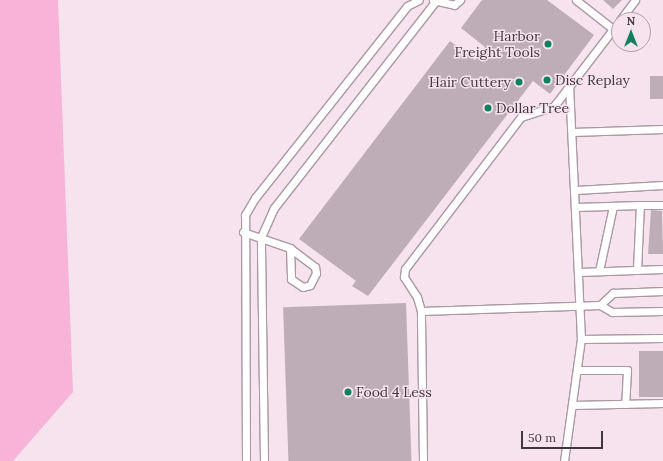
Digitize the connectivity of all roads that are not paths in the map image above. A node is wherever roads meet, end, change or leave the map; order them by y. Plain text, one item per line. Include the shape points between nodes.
1 (419, 0) edge
2 (460, 0) edge
3 (576, 0) edge
4 (635, 0) edge
5 (434, 1) edge
6 (625, 12) edge
7 (611, 27) edge
8 (611, 32) edge
9 (569, 87) junction
10 (663, 129) edge
11 (572, 132) junction
12 (663, 185) edge
13 (576, 190) junction
14 (640, 205) junction
15 (663, 205) edge
16 (612, 206) junction
17 (576, 207) junction
18 (243, 232) junction
19 (261, 237) junction
20 (290, 248) junction
21 (663, 269) edge
22 (637, 270) junction
23 (599, 271) junction
24 (580, 272) junction
25 (663, 291) edge
26 (600, 305) junction
27 (581, 306) junction
28 (421, 311) junction
29 (663, 311) edge
30 (663, 338) edge
31 (581, 339) junction
32 (577, 370) junction
33 (663, 403) edge
34 (625, 404) junction
35 (572, 405) junction
36 (246, 461) edge
37 (264, 461) edge
38 (423, 461) edge
39 (564, 461) edge

1 - 18 lane via 407,6 255,198 245,215
2 - 5 lane via 454,5
3 - 7 lane
4 - 6 lane
5 - 19 lane via 274,208
8 - 9 lane
9 - 11 lane
9 - 28 lane via 554,106 521,117 409,264 404,277 417,297
10 - 11 lane
11 - 13 lane
12 - 13 lane
13 - 17 lane
14 - 15 lane
14 - 16 lane
14 - 22 lane
16 - 17 lane
16 - 23 lane
17 - 24 lane
18 - 19 lane
18 - 36 lane
19 - 20 lane
19 - 37 lane
20 - 20 lane via 291,279 303,287 310,285 316,273 315,267
21 - 22 lane
22 - 23 lane
23 - 24 lane
24 - 27 lane
25 - 26 lane via 613,293
26 - 27 lane
26 - 29 lane via 612,312
27 - 28 lane
27 - 31 lane
28 - 38 lane
30 - 31 lane
31 - 32 lane
32 - 34 lane via 626,370
32 - 35 lane
33 - 34 lane
34 - 35 lane
35 - 39 lane

